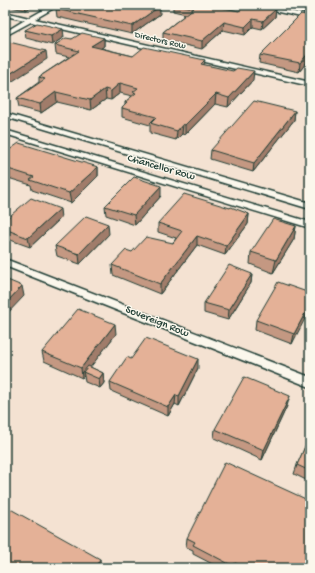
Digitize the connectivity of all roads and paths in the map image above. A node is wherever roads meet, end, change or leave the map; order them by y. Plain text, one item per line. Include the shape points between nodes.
1 (56, 5) edge
2 (250, 5) edge
3 (5, 14) edge
4 (310, 16) edge
5 (30, 20) junction
6 (5, 34) edge
7 (310, 84) edge
8 (5, 115) edge
9 (5, 132) edge
10 (310, 206) edge
11 (310, 225) edge
12 (5, 262) edge
13 (310, 382) edge

1 - 5 street
2 - 4 street
3 - 5 street, Directors Row
5 - 6 street
5 - 7 street, Directors Row
8 - 10 street, Chancellor Row
9 - 11 street, Chancellor Row
12 - 13 street, Sovereign Row

